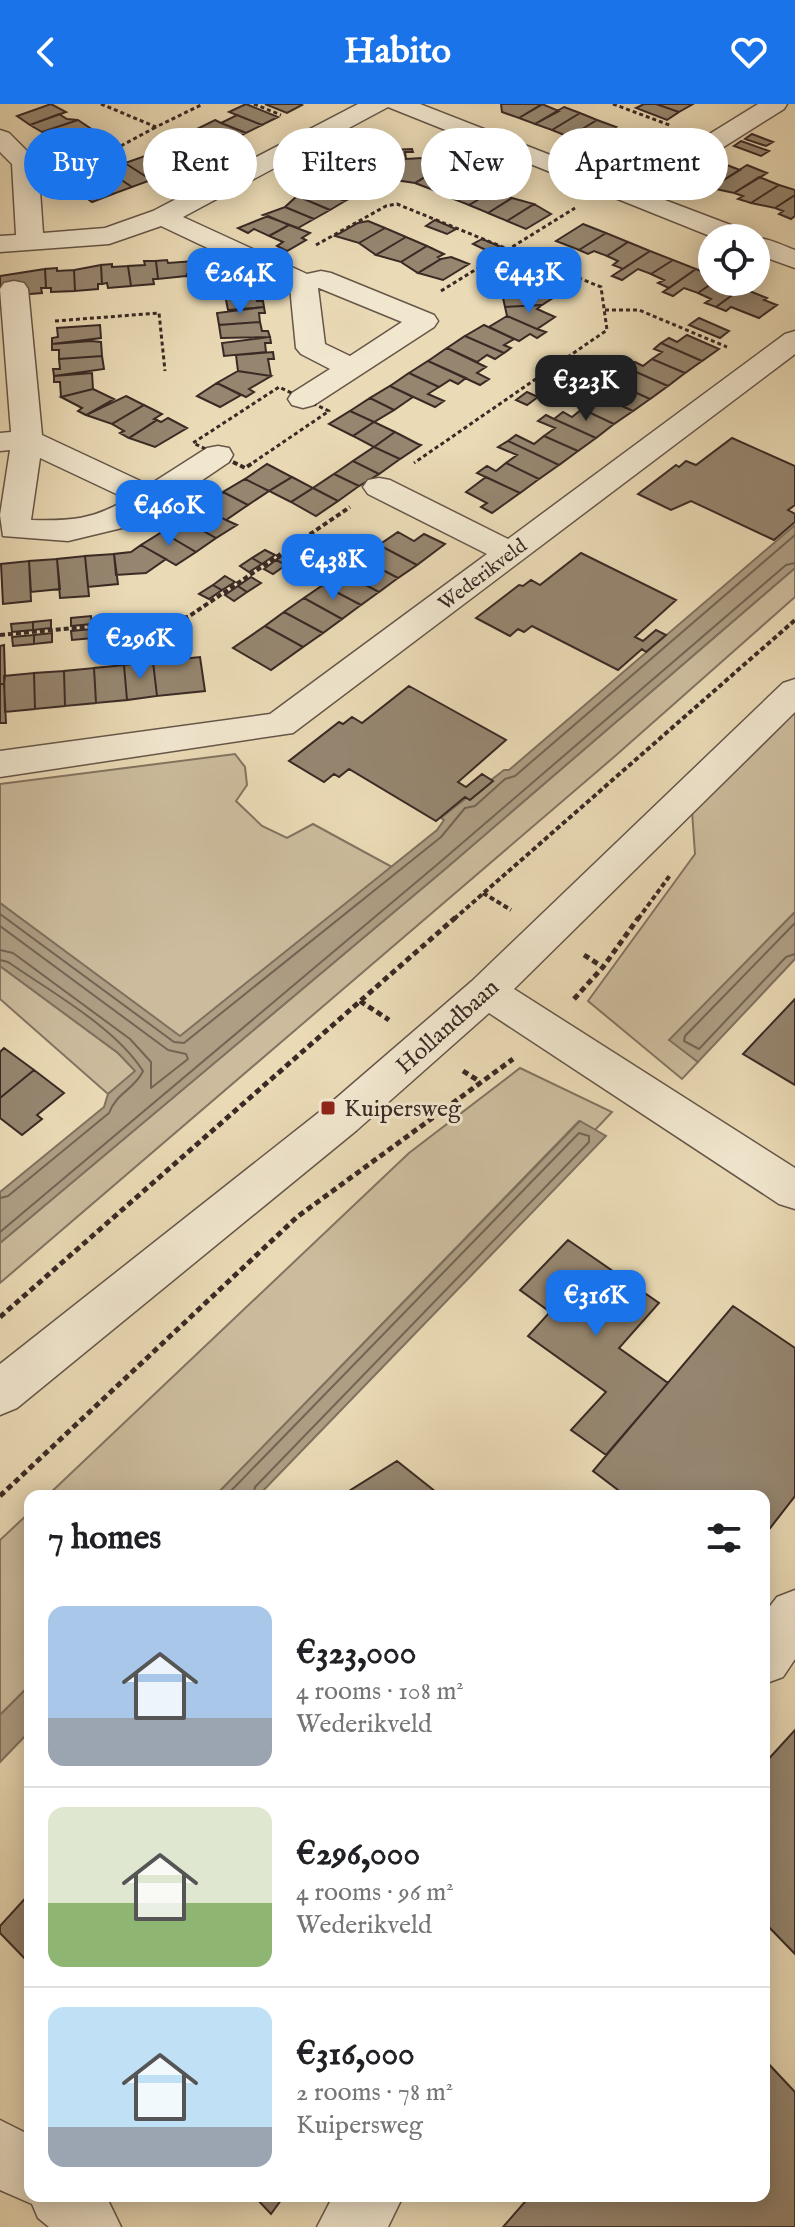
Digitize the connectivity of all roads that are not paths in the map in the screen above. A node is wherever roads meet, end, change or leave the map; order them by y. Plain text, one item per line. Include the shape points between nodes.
1 (377, 104) edge
2 (398, 104) edge
3 (775, 104) edge
4 (728, 133) edge
5 (0, 138) edge
6 (548, 163) edge
7 (642, 200) edge
8 (162, 217) junction
9 (703, 224) edge
10 (30, 242) junction
11 (0, 244) edge
12 (770, 250) edge
13 (795, 260) edge
14 (304, 283) junction
15 (14, 289) dead end
16 (795, 340) edge
17 (351, 368) junction
18 (303, 399) road end
19 (14, 441) edge
20 (218, 455) road end
21 (379, 487) road end
22 (153, 499) junction
23 (511, 553) junction
24 (795, 691) edge
25 (0, 764) edge
26 (486, 992) junction
27 (795, 1191) edge
28 (0, 1393) edge
29 (795, 1615) edge
30 (770, 1650) edge
31 (0, 2151) edge
32 (24, 2169) edge
33 (68, 2202) edge
34 (368, 2202) edge
35 (89, 2227) edge
36 (349, 2227) edge

1 - 8 street
2 - 6 street
3 - 4 street
5 - 10 street via 25,162
7 - 9 street
8 - 10 street via 109,236
8 - 14 street
10 - 11 street
12 - 13 street
14 - 17 street via 311,348
14 - 17 street via 321,279 424,321
15 - 19 street
16 - 23 street, Wederikveld
17 - 18 street
19 - 22 street
19 - 22 street via 14,529 68,531 115,520
20 - 22 street
21 - 23 street
23 - 25 street, Wederikveld via 280,725
24 - 26 street, Hollandbaan
26 - 27 street
26 - 28 street, Hollandbaan via 342,1118
29 - 30 street
31 - 32 street
33 - 35 street
34 - 36 street

